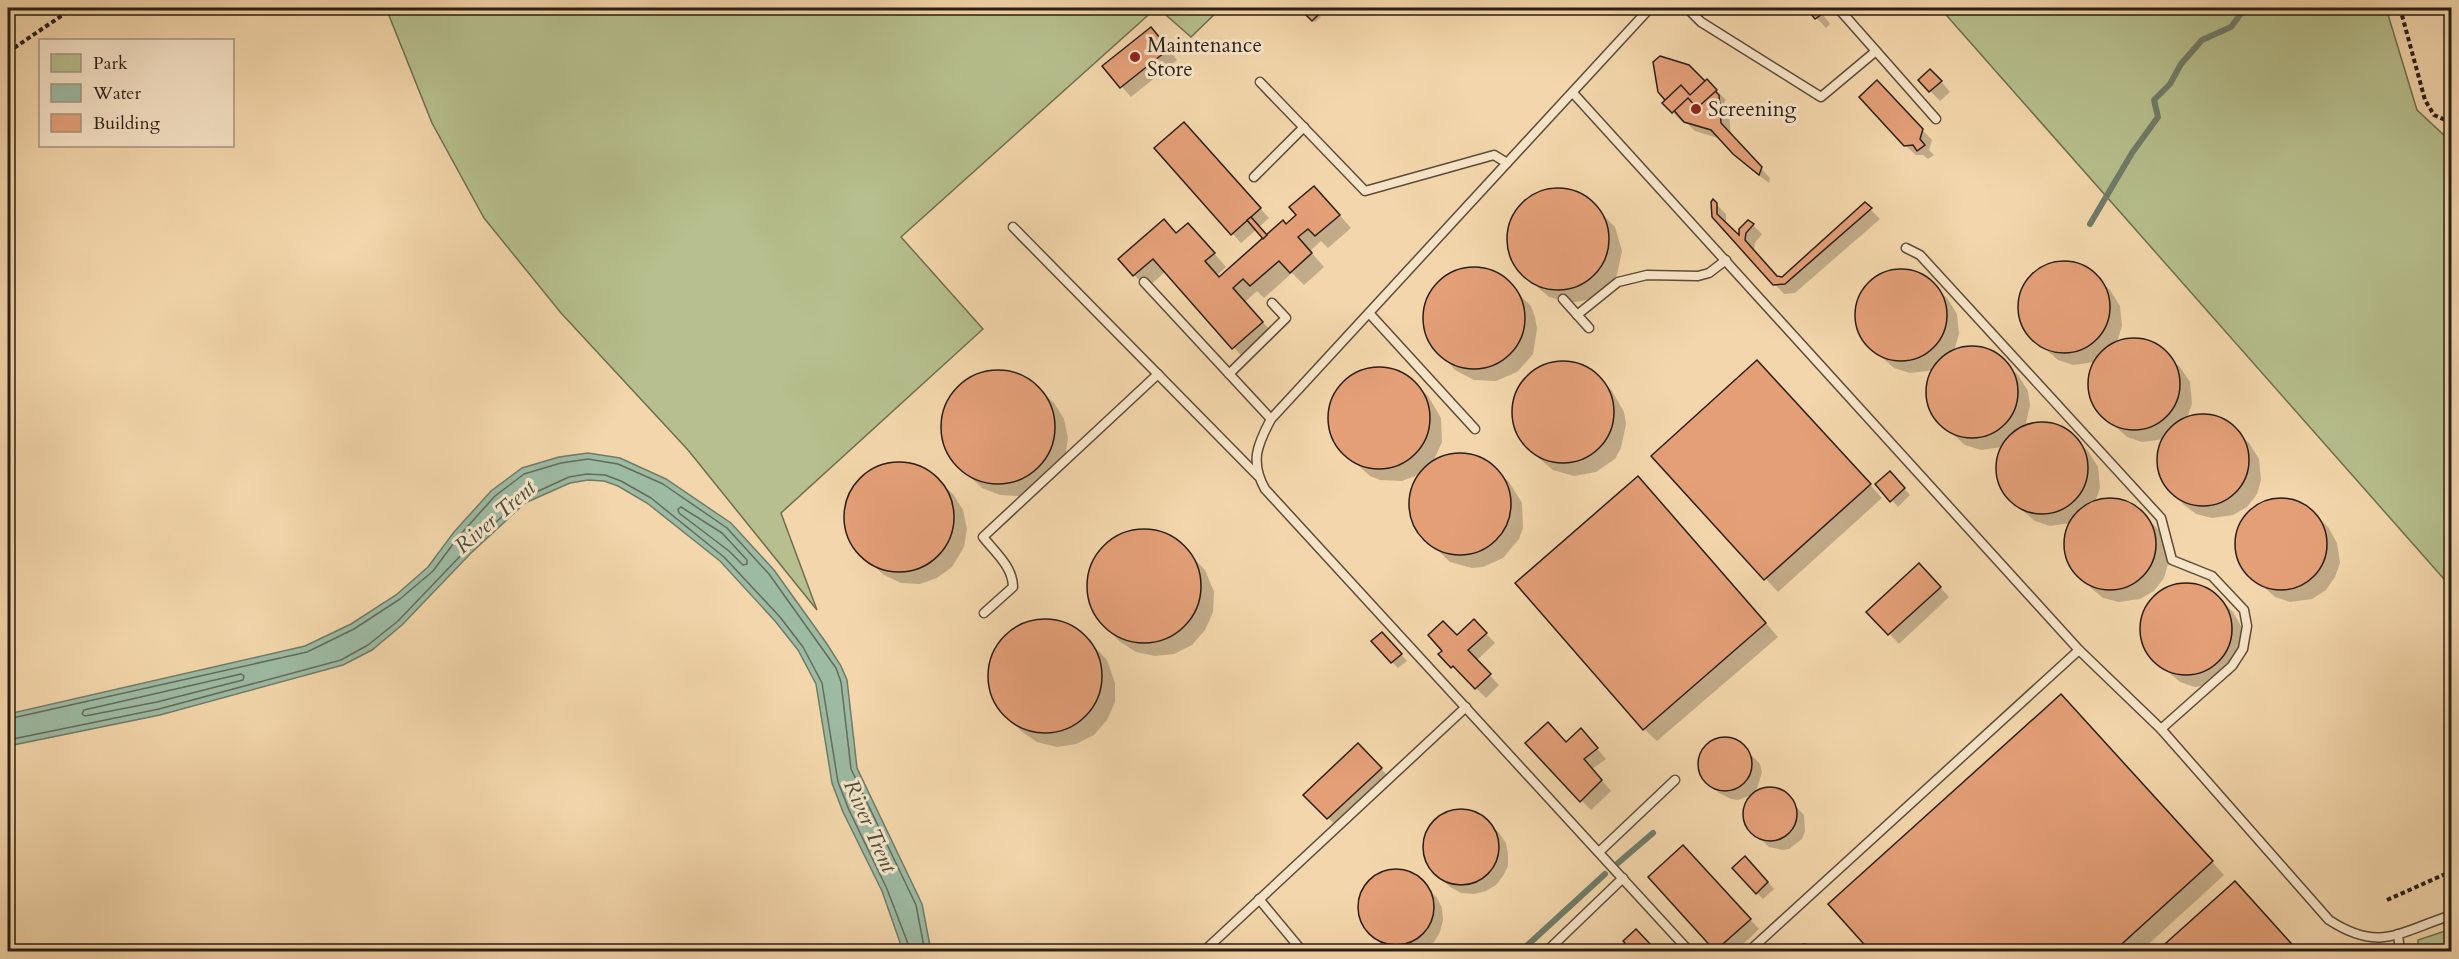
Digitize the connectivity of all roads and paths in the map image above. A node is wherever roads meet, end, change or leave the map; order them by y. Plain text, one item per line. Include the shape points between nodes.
1 (73, 8) edge
2 (1650, 8) edge
3 (1687, 8) edge
4 (1838, 8) edge
5 (2400, 8) edge
6 (1875, 51) junction
7 (8, 52) edge
8 (1260, 82) dead end
9 (1573, 93) junction
10 (1936, 119) dead end
11 (2451, 123) edge
12 (1304, 127) junction
13 (1507, 163) junction
14 (1254, 177) dead end
15 (1013, 226) dead end
16 (1906, 248) dead end
17 (1725, 260) junction
18 (1144, 282) dead end
19 (1563, 299) dead end
20 (1272, 303) dead end
21 (1369, 313) junction
22 (1577, 315) junction
23 (1589, 328) dead end
24 (1158, 374) junction
25 (1229, 374) junction
26 (1271, 419) junction
27 (1475, 429) dead end
28 (1258, 476) junction
29 (984, 613) dead end
30 (2079, 650) junction
31 (1466, 707) junction
32 (2161, 729) junction
33 (1675, 780) dead end
34 (1599, 852) junction
35 (2451, 871) edge
36 (1623, 878) junction
37 (1259, 899) junction
38 (2387, 900) dead end
39 (2451, 915) edge
40 (2398, 934) junction
41 (1203, 951) edge
42 (1303, 951) edge
43 (1546, 951) edge
44 (1690, 951) edge
45 (1748, 951) edge
46 (2400, 951) edge

1 - 7 path
2 - 9 lane
3 - 6 lane via 1701,22 1821,97
4 - 6 lane
5 - 11 path via 2425,100 2434,115
6 - 10 lane
8 - 12 lane
9 - 13 lane
9 - 17 lane
12 - 13 lane via 1365,191 1494,155
12 - 14 lane
13 - 21 lane
15 - 24 lane
16 - 32 lane via 1920,255 2161,519 2172,560 2212,576 2244,610 2247,626 2243,649 2232,666
17 - 22 lane via 1709,273 1698,276 1647,275 1618,282
17 - 30 lane
18 - 25 lane
19 - 22 lane
20 - 25 lane via 1286,318
21 - 26 lane
21 - 27 lane
22 - 23 lane
24 - 28 lane
24 - 29 lane via 982,537 1013,579 1013,587
25 - 26 lane
26 - 28 lane via 1256,451
28 - 31 lane via 1265,489
30 - 32 lane
30 - 45 lane
31 - 34 lane
31 - 37 lane
32 - 40 lane via 2329,920 2349,933 2368,938 2384,939
33 - 34 lane
34 - 36 lane
35 - 38 path
36 - 43 lane
36 - 44 lane
37 - 41 lane
37 - 42 lane
39 - 40 lane
40 - 46 lane

